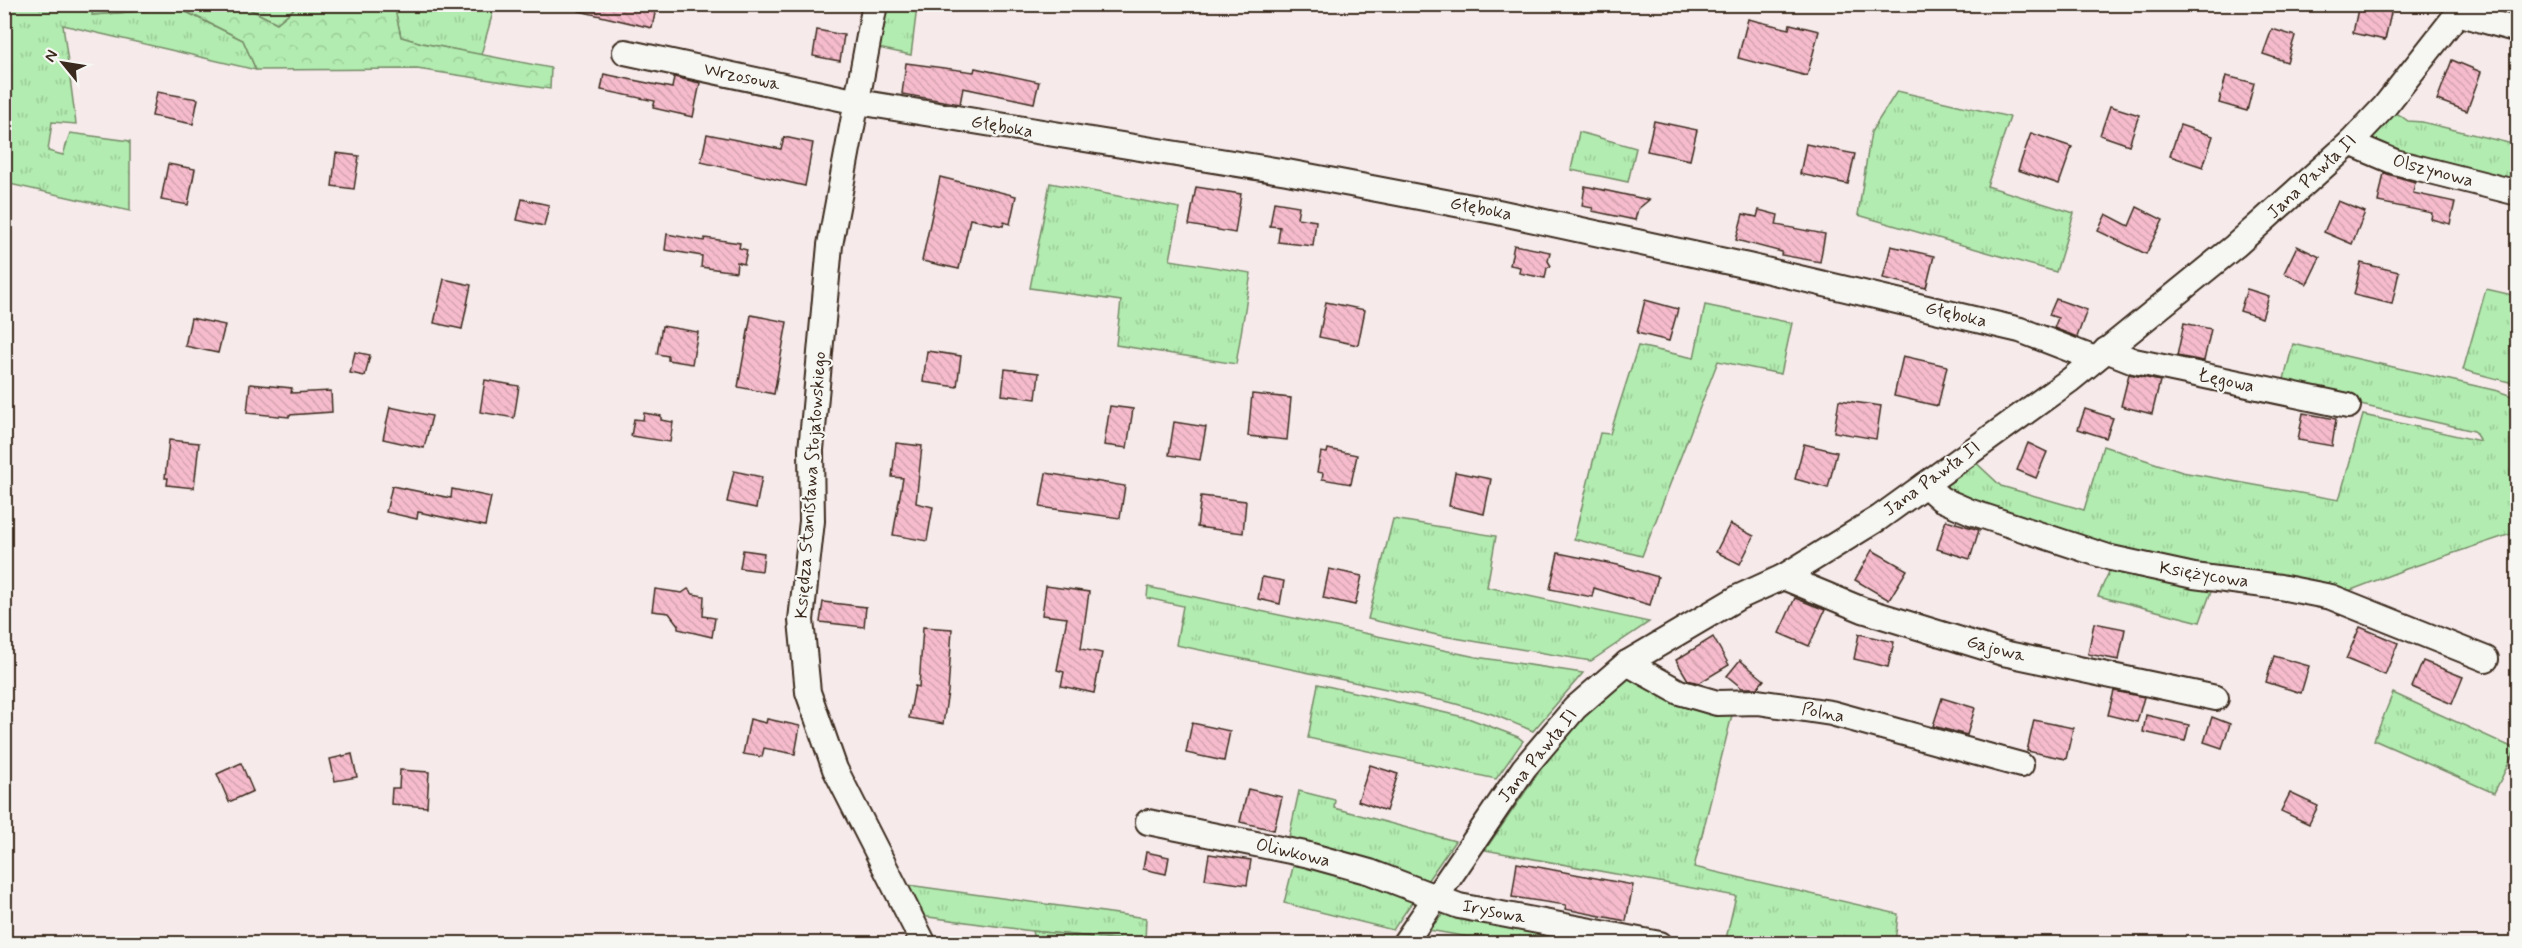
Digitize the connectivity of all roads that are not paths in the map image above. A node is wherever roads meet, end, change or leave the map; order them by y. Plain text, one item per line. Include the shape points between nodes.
1 (875, 4) edge
2 (2461, 9) edge
3 (2517, 30) edge
4 (625, 52) dead end
5 (858, 102) junction
6 (2350, 143) junction
7 (2517, 193) edge
8 (2101, 354) junction
9 (2348, 406) dead end
10 (1925, 484) junction
11 (1783, 577) junction
12 (2486, 659) dead end
13 (1627, 663) junction
14 (2216, 698) dead end
15 (2021, 765) dead end
16 (1148, 822) dead end
17 (1435, 897) junction
18 (924, 944) edge
19 (1404, 944) edge
20 (1660, 944) edge

1 - 5 street, Księdza Stanisława Stojałowskiego
2 - 3 street
2 - 6 street, Jana Pawła II via 2385,106
4 - 5 street, Wrzosowa
5 - 8 street, Głęboka via 1287,172 1498,212 2020,330
5 - 18 street, Księdza Stanisława Stojałowskiego via 830,244 812,429 812,521 801,620 808,692 835,769
6 - 7 street, Olszynowa via 2395,162
6 - 8 street, Jana Pawła II via 2235,246
8 - 9 street, Łęgowa
8 - 10 street, Jana Pawła II
10 - 11 street, Jana Pawła II via 1879,518
10 - 12 street, Księżycowa via 1941,499 1971,512 2111,558 2194,576 2331,597
11 - 13 street, Jana Pawła II via 1739,597
11 - 14 street, Gajowa via 1863,610 2003,653
13 - 15 street, Polna via 1679,692 1717,703 1758,702 1831,713
13 - 17 street, Jana Pawła II via 1575,708 1524,768
16 - 17 street, Oliwkowa via 1305,854 1370,872
17 - 19 street, Jana Pawła II
17 - 20 street, Irysowa via 1458,906

